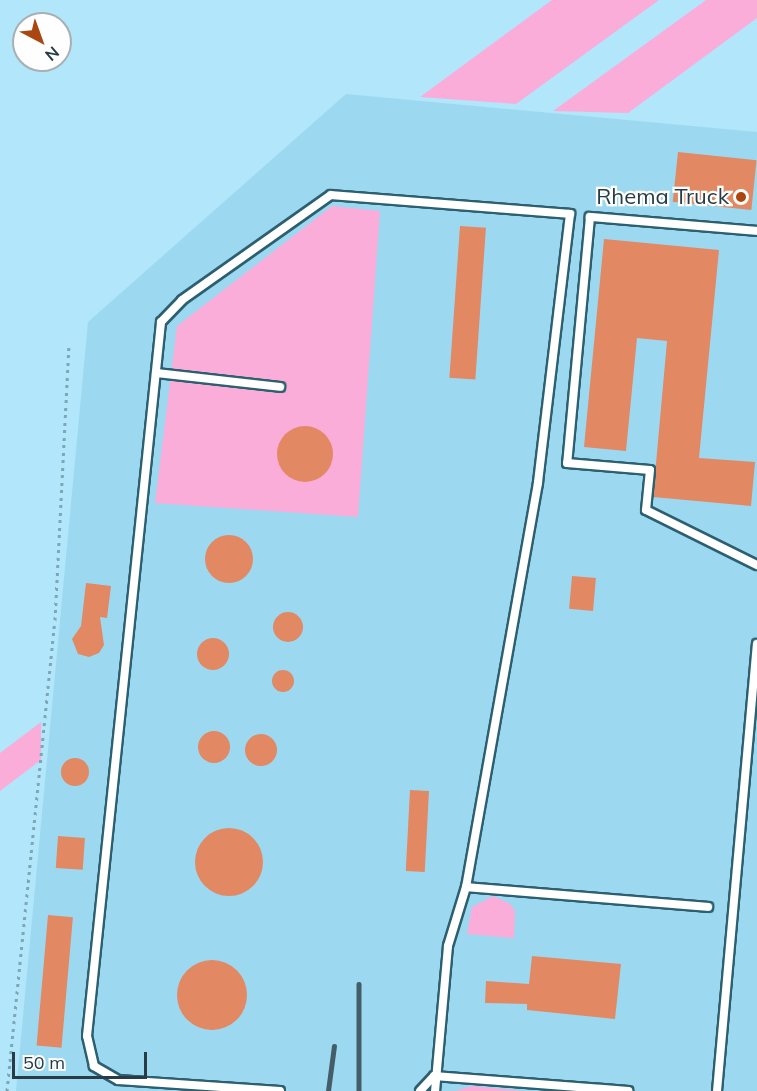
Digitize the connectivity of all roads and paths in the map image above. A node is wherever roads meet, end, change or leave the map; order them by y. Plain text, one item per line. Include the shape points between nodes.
1 (757, 231) edge
2 (69, 346) dead end
3 (156, 373) junction
4 (280, 387) dead end
5 (757, 565) edge
6 (757, 644) edge
7 (466, 887) junction
8 (708, 907) dead end
9 (434, 1076) junction
10 (7, 1091) edge
11 (280, 1091) edge
12 (420, 1091) edge
13 (435, 1091) edge
14 (628, 1091) edge
15 (717, 1091) edge

1 - 5 lane via 590,217 567,463 650,470 646,510
2 - 10 path via 55,620
3 - 4 lane
3 - 7 lane via 161,322 182,300 331,195 570,214 538,483
3 - 11 lane via 87,1036 90,1054 94,1066 118,1080
6 - 15 lane
7 - 8 lane
7 - 9 lane via 448,946
9 - 12 lane
9 - 13 lane
9 - 14 lane

